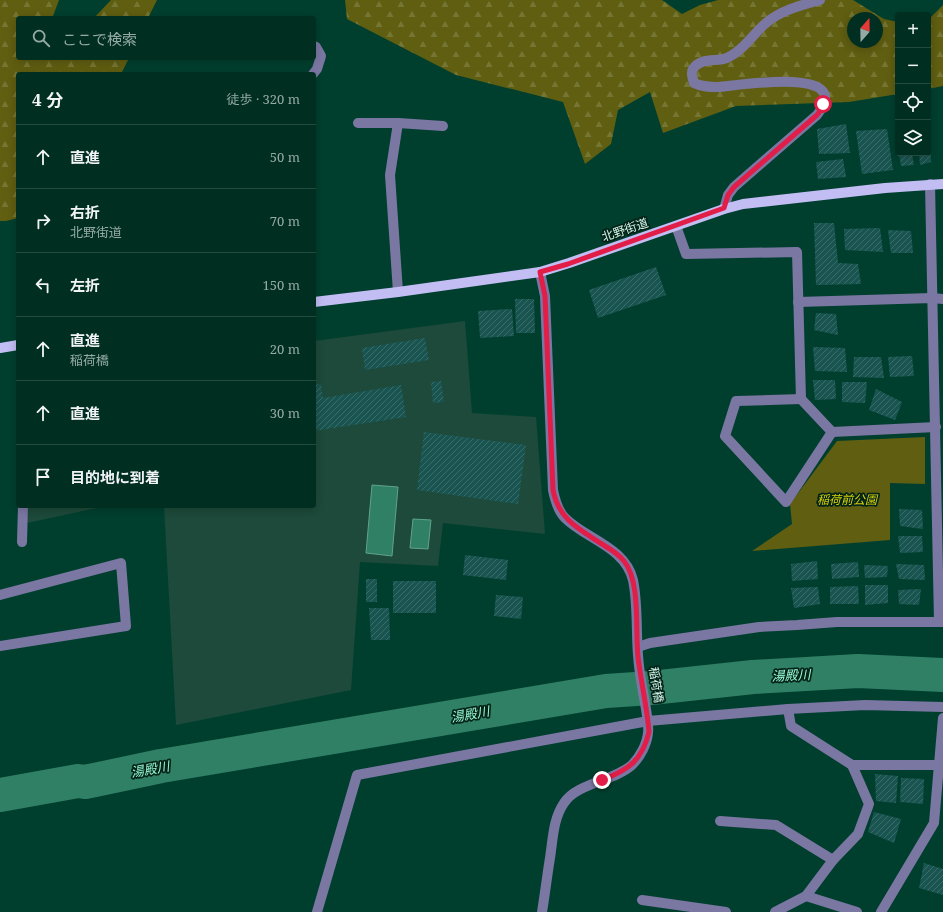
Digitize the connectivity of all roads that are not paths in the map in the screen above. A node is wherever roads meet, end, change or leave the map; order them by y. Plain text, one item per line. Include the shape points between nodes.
1 (820, 0) edge
2 (316, 47) edge
3 (315, 72) edge
4 (358, 123) dead end
5 (398, 123) junction
6 (443, 126) dead end
7 (930, 184) junction
8 (943, 184) edge
9 (724, 208) junction
10 (676, 226) junction
11 (540, 272) junction
12 (398, 292) junction
13 (932, 298) junction
14 (943, 299) edge
15 (316, 302) edge
16 (798, 302) junction
17 (16, 345) edge
18 (0, 348) edge
19 (938, 384) edge
20 (800, 399) junction
21 (936, 427) junction
22 (832, 432) junction
23 (940, 505) edge
24 (23, 508) edge
25 (22, 542) dead end
26 (0, 596) edge
27 (941, 622) edge
28 (0, 646) edge
29 (638, 651) junction
30 (943, 707) edge
31 (788, 709) junction
32 (943, 718) edge
33 (648, 719) junction
34 (852, 765) junction
35 (938, 765) junction
36 (720, 821) dead end
37 (938, 823) edge
38 (833, 860) junction
39 (806, 896) junction
40 (642, 900) dead end
41 (317, 912) edge
42 (542, 912) edge
43 (726, 912) edge
44 (775, 912) edge
45 (857, 912) edge
46 (881, 912) edge

1 - 9 street via 780,14 767,22 735,54 704,61 692,70 694,84 700,86 795,81 818,88 825,99 817,115 734,187
2 - 3 street via 321,56
4 - 5 street
5 - 6 street
5 - 12 street via 390,175
7 - 8 main road, 北野街道
7 - 9 main road, 北野街道
7 - 13 street
9 - 10 main road, 北野街道
10 - 11 main road, 北野街道
10 - 16 street via 686,254 797,252
11 - 12 main road, 北野街道
11 - 29 street, 稲荷橋 via 545,296 555,499 564,517 615,553 627,566 633,580
12 - 15 main road, 北野街道
13 - 14 street
13 - 16 street
13 - 19 street
16 - 20 street
17 - 18 main road
19 - 21 street
20 - 22 street
20 - 22 street via 736,401 725,436 786,502
21 - 22 street
21 - 23 street
23 - 27 street
24 - 25 street
26 - 28 street via 121,563 126,626
27 - 29 street via 837,622 759,627 650,643
29 - 33 street, 稲荷橋
30 - 31 street via 865,705
31 - 33 street
31 - 34 street via 791,726
32 - 35 street
33 - 41 street via 357,775
33 - 42 street, 稲荷橋 via 649,732 646,743 632,764 566,799 555,823
34 - 35 street
34 - 38 street via 869,804 858,834
35 - 37 street
36 - 38 street via 776,825
37 - 46 street
38 - 39 street
39 - 44 street
39 - 45 street
40 - 43 street

